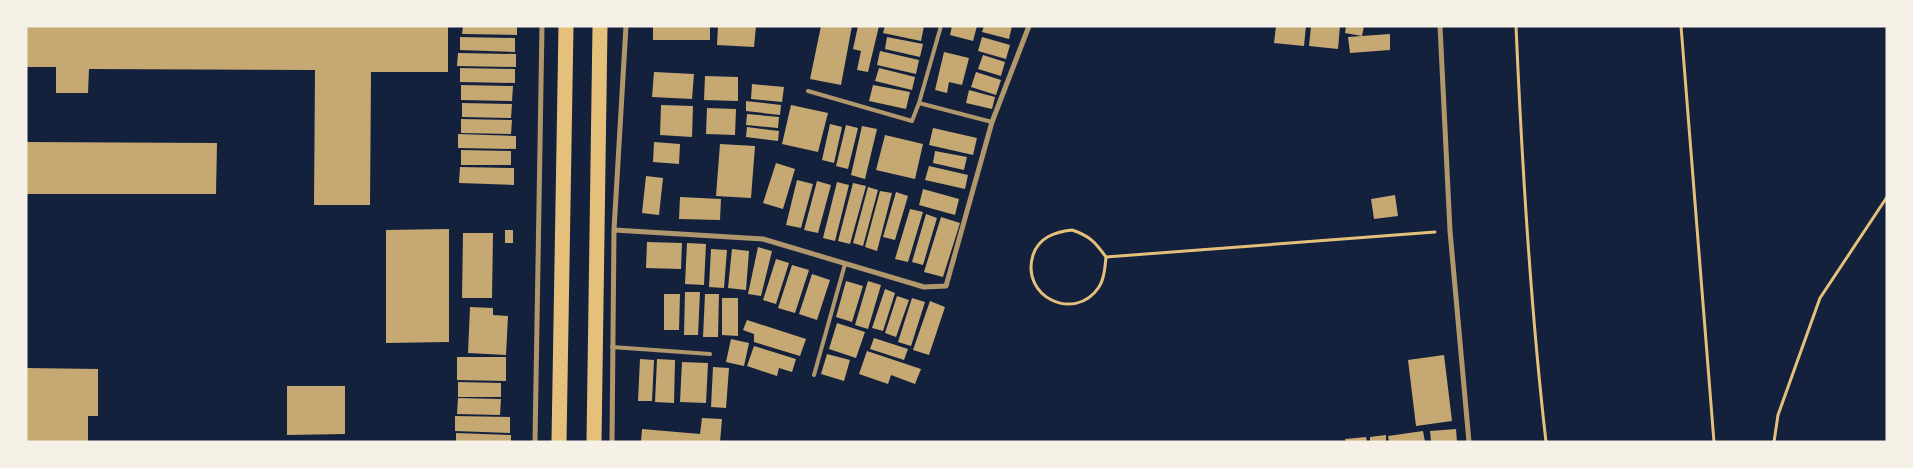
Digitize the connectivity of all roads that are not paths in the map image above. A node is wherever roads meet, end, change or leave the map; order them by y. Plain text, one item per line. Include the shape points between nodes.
1 (542, 26) edge
2 (566, 26) edge
3 (600, 26) edge
4 (626, 26) edge
5 (941, 26) edge
6 (1029, 26) edge
7 (1440, 26) edge
8 (808, 90) dead end
9 (919, 103) junction
10 (992, 122) junction
11 (614, 230) junction
12 (845, 264) junction
13 (612, 347) junction
14 (710, 354) dead end
15 (814, 376) dead end
16 (535, 442) edge
17 (559, 442) edge
18 (594, 442) edge
19 (612, 442) edge
20 (1469, 442) edge

1 - 16 street
2 - 17 highway
3 - 18 highway
4 - 11 street
5 - 9 lane
6 - 10 street
7 - 20 street via 1450,231
8 - 9 lane via 912,121
9 - 10 lane
10 - 12 street via 946,286 924,287
11 - 12 street via 763,239
11 - 13 street
12 - 15 lane
13 - 14 lane
13 - 19 street

